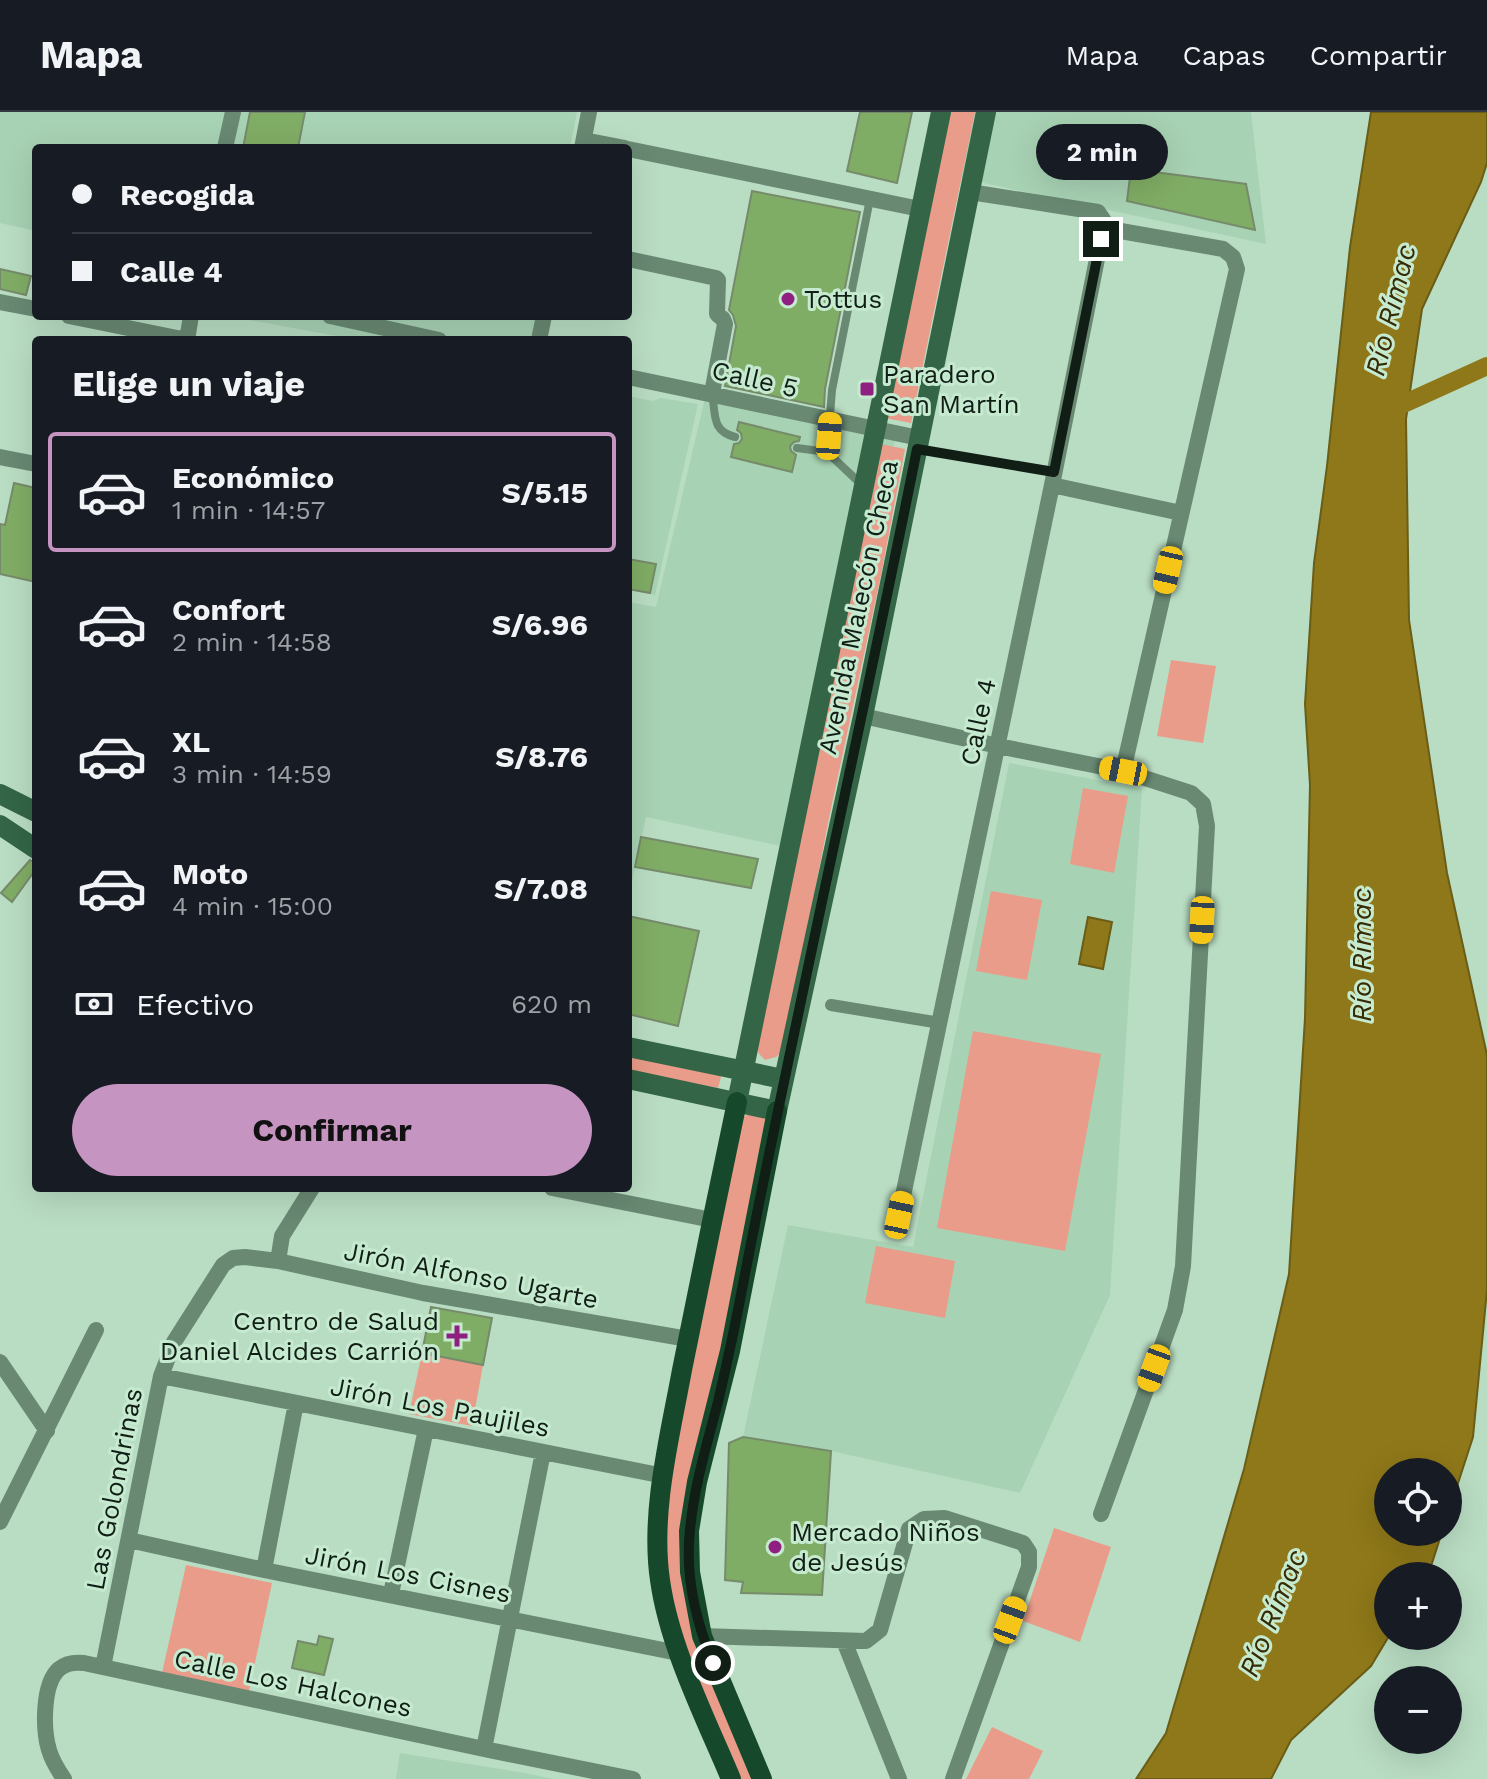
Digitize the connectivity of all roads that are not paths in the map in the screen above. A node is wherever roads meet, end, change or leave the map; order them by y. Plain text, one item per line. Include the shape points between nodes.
1 (233, 112) edge
2 (589, 112) edge
3 (941, 112) edge
4 (986, 112) edge
5 (226, 144) edge
6 (583, 144) edge
7 (632, 149) edge
8 (970, 192) junction
9 (871, 198) junction
10 (920, 209) junction
11 (1104, 235) junction
12 (632, 260) edge
13 (0, 302) edge
14 (32, 308) edge
15 (89, 320) edge
16 (348, 320) edge
17 (167, 336) edge
18 (418, 336) edge
19 (632, 378) edge
20 (712, 393) junction
21 (830, 420) junction
22 (874, 429) junction
23 (735, 437) dead end
24 (918, 443) junction
25 (797, 448) dead end
26 (827, 452) junction
27 (0, 457) edge
28 (32, 463) edge
29 (1053, 478) junction
30 (863, 486) junction
31 (1181, 513) junction
32 (863, 716) junction
33 (998, 746) junction
34 (1123, 771) junction
35 (0, 794) edge
36 (32, 810) edge
37 (0, 825) edge
38 (32, 846) edge
39 (831, 1005) dead end
40 (940, 1023) junction
41 (632, 1048) edge
42 (743, 1072) junction
43 (783, 1079) junction
44 (632, 1080) edge
45 (737, 1102) junction
46 (777, 1111) junction
47 (310, 1192) edge
48 (572, 1192) edge
49 (899, 1215) dead end
50 (712, 1220) junction
51 (245, 1257) joint
52 (278, 1261) junction
53 (96, 1330) dead end
54 (688, 1339) junction
55 (0, 1362) edge
56 (161, 1376) junction
57 (296, 1403) junction
58 (426, 1429) junction
59 (47, 1431) junction
60 (543, 1452) junction
61 (664, 1476) junction
62 (4, 1498) edge
63 (1101, 1514) dead end
64 (0, 1522) edge
65 (129, 1540) junction
66 (264, 1570) junction
67 (391, 1594) junction
68 (509, 1619) junction
69 (702, 1636) junction
70 (844, 1641) junction
71 (678, 1653) junction
72 (103, 1667) junction
73 (484, 1749) junction
74 (64, 1779) edge
75 (633, 1779) edge
76 (731, 1779) edge
77 (762, 1779) edge
78 (899, 1779) edge
79 (953, 1779) edge

1 - 5 street
2 - 6 street
3 - 10 main road, Avenida Malecón Checa
4 - 8 main road, Avenida Malecón Checa
7 - 9 street
8 - 11 street via 1098,212
8 - 24 main road, Avenida Malecón Checa
9 - 10 street
9 - 21 lane
10 - 22 main road, Avenida Malecón Checa
11 - 29 street, Calle 4
11 - 31 street via 1115,230 1223,249 1237,269
12 - 20 street via 718,280 717,314 725,324
13 - 14 street
15 - 17 street
16 - 18 street
19 - 20 street, Calle 5
20 - 21 street, Calle 5
20 - 23 lane via 717,426
21 - 22 street, Calle 5
21 - 26 lane
22 - 24 street, Calle 5
22 - 30 main road, Avenida Malecón Checa
24 - 29 lane
24 - 32 main road, Avenida Malecón Checa
25 - 26 lane
26 - 30 lane
27 - 28 street
29 - 31 street
29 - 33 street, Calle 4
30 - 42 main road, Avenida Malecón Checa
31 - 34 street
32 - 33 street
32 - 43 main road, Avenida Malecón Checa
33 - 34 street
33 - 40 street, Calle 4
34 - 63 street via 1191,793 1203,804 1207,826 1183,1266 1175,1310
35 - 36 main road
37 - 38 main road
39 - 40 street
40 - 49 street, Calle 4
41 - 42 main road
42 - 43 main road
42 - 45 main road, Avenida Malecón Checa
43 - 46 main road, Avenida Malecón Checa
44 - 45 main road
45 - 46 main road
45 - 50 main road
46 - 69 main road via 689,1531 690,1572
47 - 52 street via 282,1236
48 - 50 street
50 - 54 main road
51 - 52 street, Jirón Alfonso Ugarte
51 - 56 street, Las Golondrinas via 223,1265 174,1342
52 - 54 street, Jirón Alfonso Ugarte via 423,1293
53 - 59 street
54 - 61 main road
55 - 59 street
56 - 57 street, Jirón Los Paujiles
56 - 65 street, Las Golondrinas
57 - 58 street, Jirón Los Paujiles
57 - 66 street
58 - 60 street, Jirón Los Paujiles
58 - 67 street
59 - 62 street
60 - 61 street, Jirón Los Paujiles
60 - 68 street
61 - 71 main road via 657,1540 660,1581
62 - 64 street
65 - 66 street, Jirón Los Cisnes
65 - 72 street, Las Golondrinas
66 - 67 street, Jirón Los Cisnes
67 - 68 street, Jirón Los Cisnes
68 - 71 street, Jirón Los Cisnes
68 - 73 street
69 - 70 street
69 - 77 main road
70 - 78 street
70 - 79 street via 866,1641 880,1630 909,1529 924,1519 945,1518 1023,1543 1029,1567
71 - 76 main road
72 - 73 street, Calle Los Halcones
72 - 74 street, Calle Los Halcones via 67,1664 48,1687 46,1738
73 - 75 street, Calle Los Halcones

